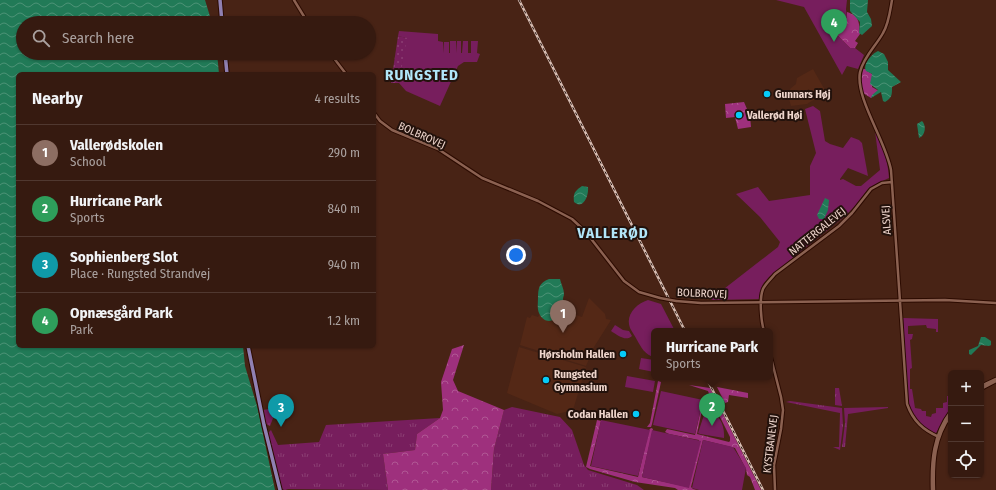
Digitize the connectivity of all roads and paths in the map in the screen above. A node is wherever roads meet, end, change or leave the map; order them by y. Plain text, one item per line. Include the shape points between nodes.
1 (220, 0) edge
2 (294, 0) edge
3 (892, 0) edge
4 (221, 16) edge
5 (304, 16) edge
6 (226, 60) edge
7 (335, 60) edge
8 (227, 72) edge
9 (344, 72) edge
10 (376, 116) edge
11 (892, 182) junction
12 (900, 300) junction
13 (761, 302) junction
14 (996, 303) edge
15 (763, 328) edge
16 (248, 348) edge
17 (773, 365) edge
18 (996, 380) edge
19 (984, 386) edge
20 (948, 417) edge
21 (948, 420) edge
22 (938, 437) junction
23 (280, 490) edge
24 (775, 490) edge
25 (933, 490) edge

1 - 4 main road
2 - 5 street
3 - 11 street, ALSVEJ via 885,30 864,61 859,81 864,100 888,154
6 - 8 main road
7 - 9 street
10 - 13 street, BOLBROVEJ, bridge via 392,130 438,149 482,178 538,201 572,219 585,231 624,281 639,292 676,301
11 - 12 street, ALSVEJ
11 - 13 street, NATTERGALEVEJ via 874,187 839,226 776,274 763,289
12 - 13 street, BOLBROVEJ
12 - 14 street, BOLBROVEJ
12 - 22 street, ALSVEJ via 907,404 919,424
13 - 15 street
16 - 23 main road
17 - 24 street, KYSTBANEVEJ via 783,410 774,466
18 - 19 street
20 - 22 street
21 - 22 street
22 - 25 street via 934,458

